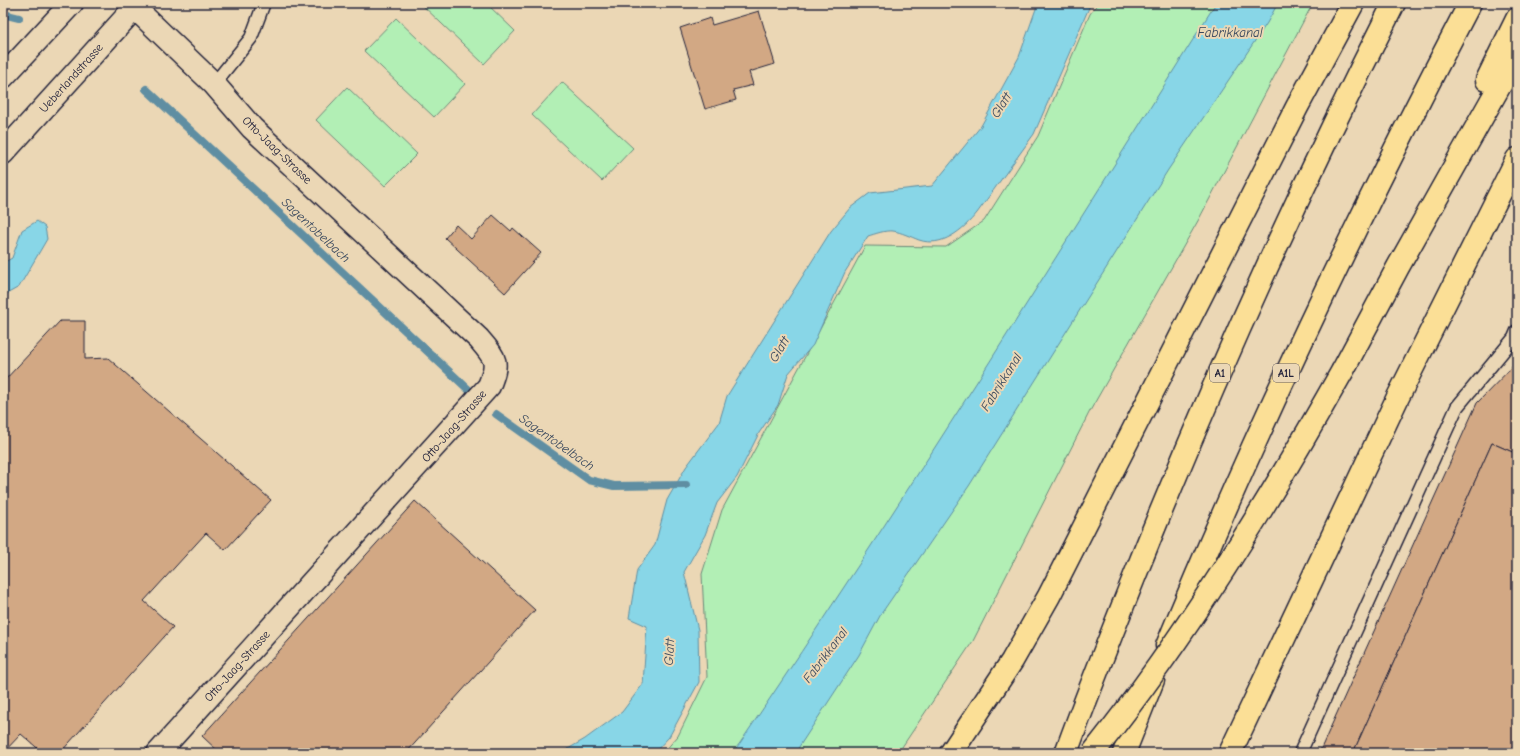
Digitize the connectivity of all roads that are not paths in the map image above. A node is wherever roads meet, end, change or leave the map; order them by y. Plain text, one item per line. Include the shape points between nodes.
1 (72, 3) edge
2 (264, 3) edge
3 (1353, 3) edge
4 (1394, 3) edge
5 (1470, 3) edge
6 (134, 5) edge
7 (1517, 19) edge
8 (1517, 55) edge
9 (3, 77) edge
10 (214, 84) junction
11 (3, 153) edge
12 (1517, 159) edge
13 (1398, 267) junction
14 (1517, 331) edge
15 (158, 753) edge
16 (951, 753) edge
17 (1066, 753) edge
18 (1093, 753) edge
19 (1124, 753) edge
20 (1230, 753) edge
21 (1300, 753) edge

1 - 9 street
2 - 10 lane via 251,38
3 - 16 highway via 1297,107 1049,596 1012,661
4 - 17 highway, A1 via 1295,205 1235,337 1176,473
5 - 19 highway, A1L via 1352,235 1265,417 1193,583
6 - 10 street, Otto-Jaag-Strasse
6 - 11 street, Ueberlandstrasse
7 - 13 highway
8 - 13 highway
10 - 15 street, Otto-Jaag-Strasse via 252,128 479,339 494,356 495,371 490,386
12 - 20 highway via 1394,405
13 - 18 highway, bridge via 1343,370 1269,497 1149,679
14 - 21 lane via 1457,407

